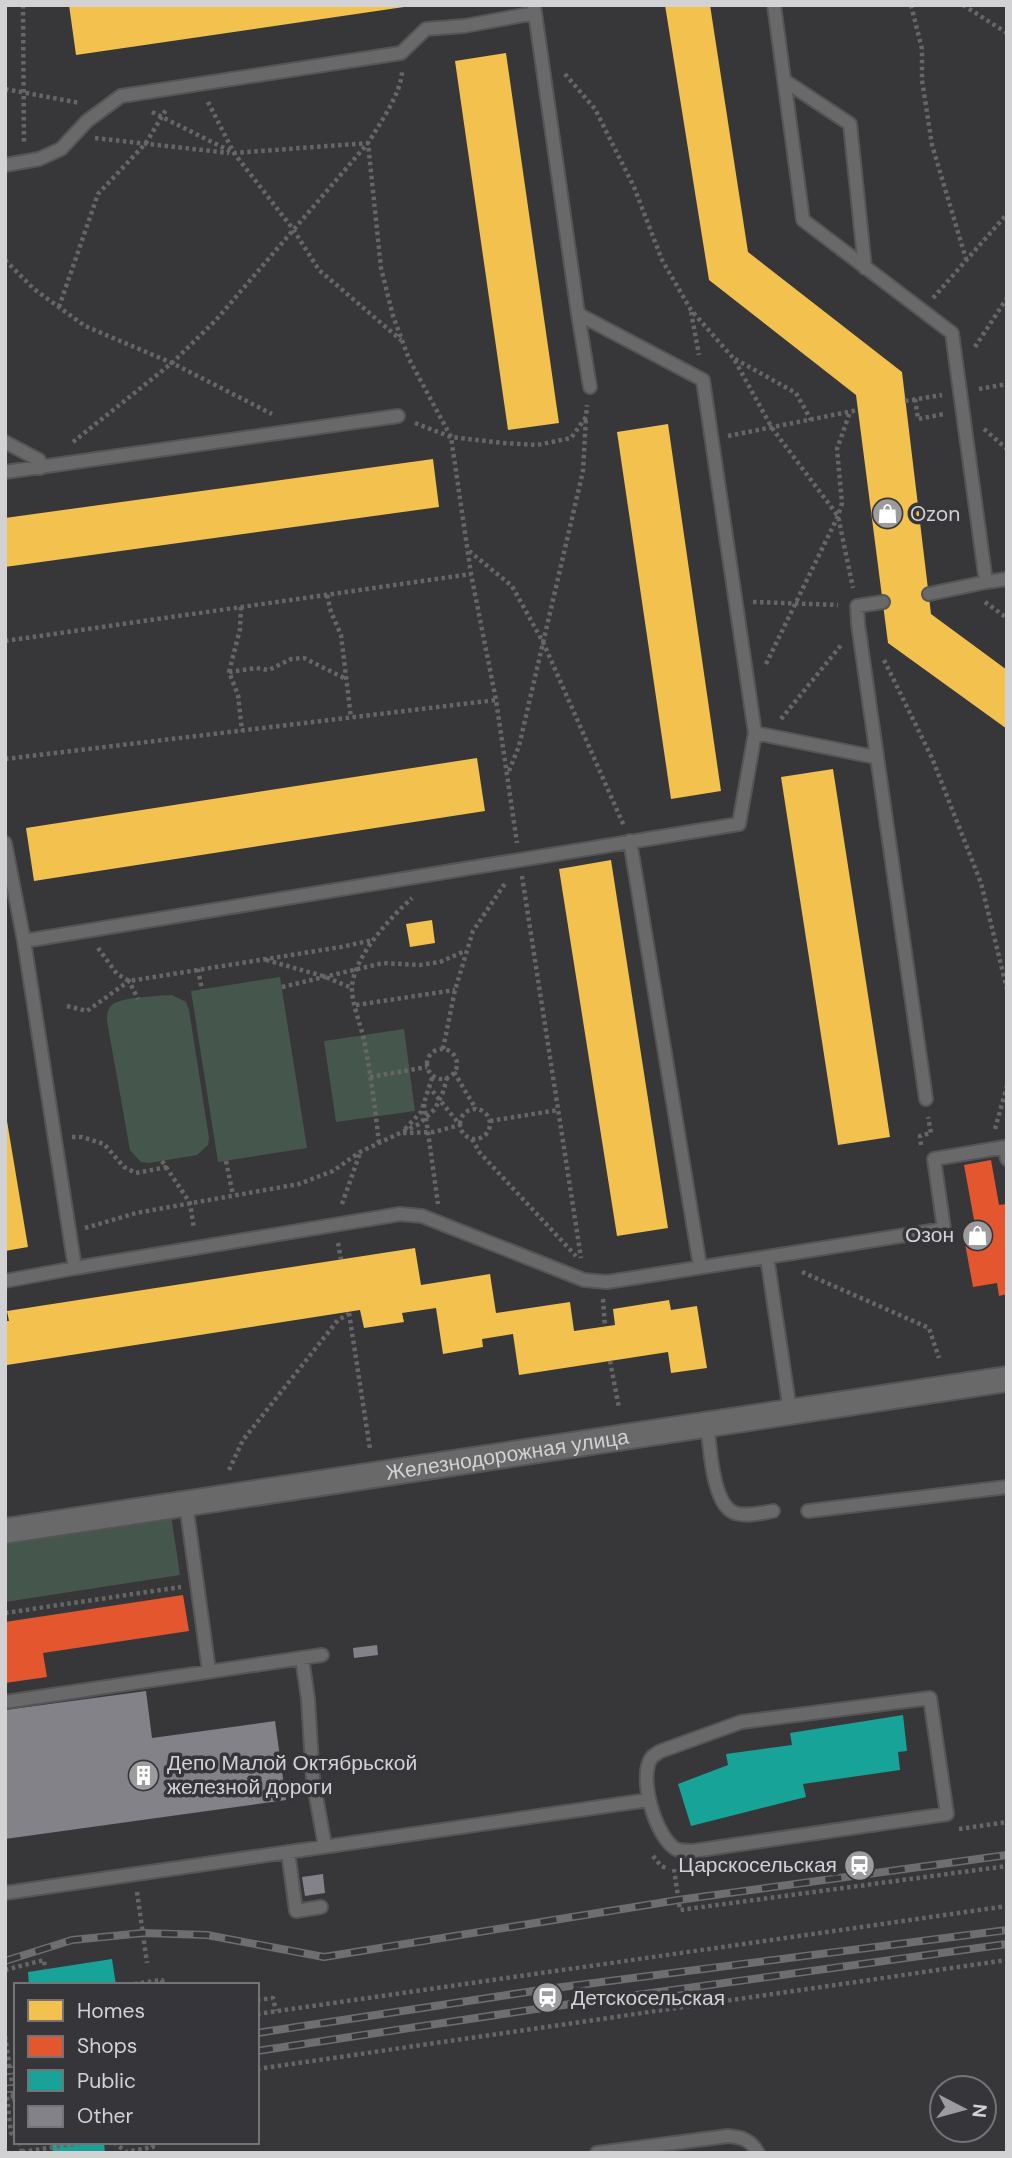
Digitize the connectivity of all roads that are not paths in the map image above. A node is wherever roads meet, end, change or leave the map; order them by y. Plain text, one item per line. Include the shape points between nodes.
1 (774, 5) edge
2 (534, 9) edge
3 (785, 81) junction
4 (5, 165) edge
5 (864, 268) junction
6 (578, 314) junction
7 (590, 387) road end
8 (398, 416) road end
9 (5, 442) edge
10 (40, 468) junction
11 (5, 472) edge
12 (1007, 579) edge
13 (986, 582) junction
14 (929, 594) dead end
15 (883, 602) dead end
16 (761, 735) junction
17 (875, 757) junction
18 (631, 841) junction
19 (5, 843) edge
20 (24, 941) junction
21 (926, 1099) dead end
22 (1007, 1158) edge
23 (767, 1257) junction
24 (700, 1266) junction
25 (75, 1268) junction
26 (5, 1281) edge
27 (1007, 1378) edge
28 (790, 1411) junction
29 (707, 1423) junction
30 (1007, 1487) edge
31 (186, 1504) junction
32 (774, 1511) dead end
33 (808, 1511) dead end
34 (5, 1531) edge
35 (322, 1655) dead end
36 (302, 1658) junction
37 (209, 1671) junction
38 (5, 1702) edge
39 (648, 1800) junction
40 (325, 1846) junction
41 (288, 1852) junction
42 (5, 1893) edge
43 (321, 1907) dead end
44 (597, 2153) edge
45 (758, 2153) edge

1 - 3 lane
2 - 4 lane via 464,26 426,29 401,53 121,96 61,149 39,159
2 - 6 lane
3 - 5 lane via 803,220
3 - 5 lane via 850,124
5 - 13 lane via 952,333
6 - 7 lane
6 - 16 lane via 703,380 750,696
8 - 10 lane
9 - 10 lane via 39,460
10 - 11 lane
12 - 13 lane
13 - 14 lane
15 - 17 lane via 857,606
16 - 17 lane
16 - 18 lane via 739,824
17 - 21 lane
18 - 20 lane
18 - 24 lane
19 - 20 lane
20 - 25 lane
22 - 23 lane via 1005,1147 934,1159 944,1229
23 - 24 lane
23 - 28 lane
24 - 25 lane via 607,1282 584,1280 422,1216 400,1214
25 - 26 lane
27 - 28 street, Железнодорожная улица
28 - 29 street, Железнодорожная улица
29 - 31 street, Железнодорожная улица
29 - 32 lane via 722,1504 734,1513
30 - 33 lane
31 - 34 street, Железнодорожная улица
31 - 37 lane
35 - 36 lane
36 - 37 lane
36 - 40 lane via 313,1780
37 - 38 lane
39 - 39 lane via 652,1757 741,1721 930,1698 947,1814 693,1852 677,1850 663,1837
39 - 40 lane
40 - 41 lane
41 - 42 lane
41 - 43 lane via 296,1911
44 - 45 lane via 728,2136 742,2137

